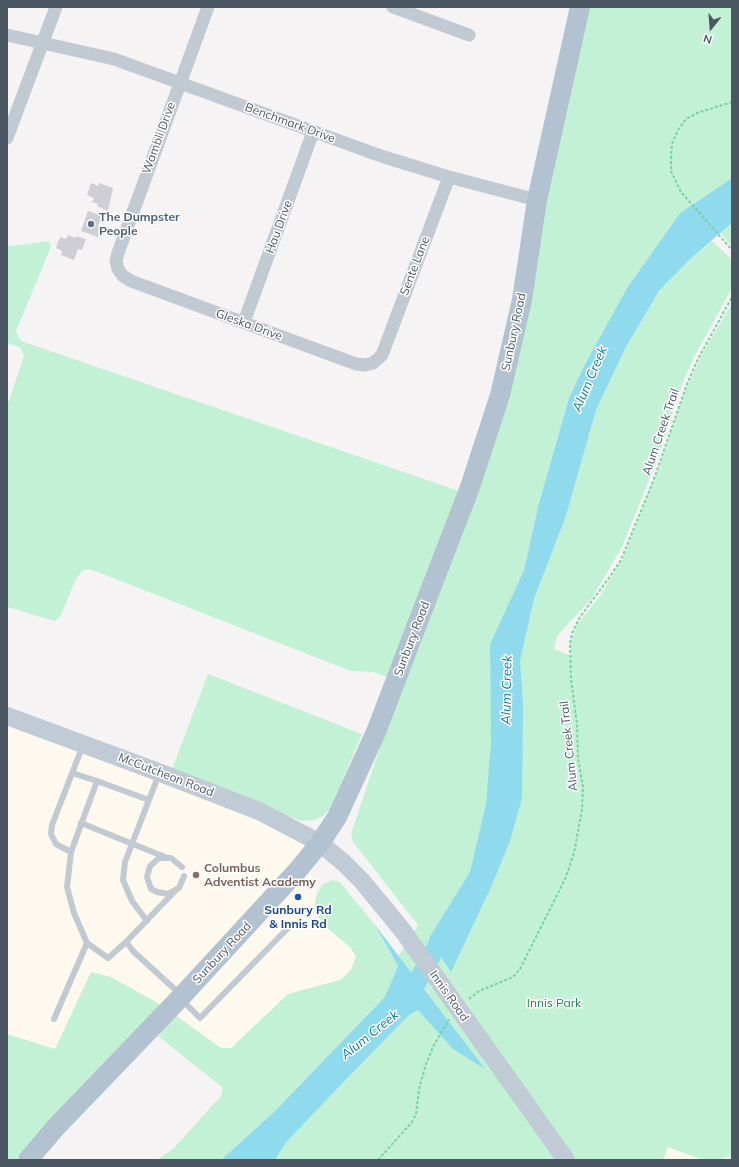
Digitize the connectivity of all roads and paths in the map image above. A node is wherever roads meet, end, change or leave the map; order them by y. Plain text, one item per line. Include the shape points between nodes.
1 (56, 7) edge
2 (208, 7) edge
3 (394, 7) edge
4 (580, 7) edge
5 (7, 35) edge
6 (469, 35) dead end
7 (43, 42) junction
8 (179, 82) junction
9 (732, 102) edge
10 (313, 132) junction
11 (7, 138) edge
12 (449, 177) junction
13 (537, 200) junction
14 (732, 250) edge
15 (118, 269) joint
16 (732, 297) edge
17 (244, 322) junction
18 (382, 355) joint
19 (7, 716) edge
20 (84, 744) junction
21 (159, 772) junction
22 (72, 773) junction
23 (97, 782) junction
24 (149, 800) junction
25 (81, 824) junction
26 (320, 843) junction
27 (132, 844) junction
28 (71, 852) junction
29 (165, 857) junction
30 (182, 867) dead end
31 (184, 876) dead end
32 (174, 892) junction
33 (147, 921) junction
34 (288, 928) dead end
35 (126, 942) junction
36 (87, 943) junction
37 (181, 997) junction
38 (464, 1003) dead end
39 (450, 1017) dead end
40 (54, 1019) dead end
41 (28, 1160) edge
42 (378, 1160) edge
43 (566, 1160) edge

1 - 7 street
2 - 8 street, Wambli Drive
3 - 6 street
4 - 13 main road, Sunbury Road
5 - 7 street, Benchmark Drive
7 - 8 street, Benchmark Drive via 114,59
7 - 11 street
8 - 10 street, Benchmark Drive
8 - 15 street, Wambli Drive via 118,252
9 - 14 path via 686,119 672,144 671,172 681,192
10 - 12 street, Benchmark Drive
10 - 17 street, Hau Drive
12 - 13 street, Benchmark Drive
12 - 18 street, Sente Lane
13 - 26 main road, Sunbury Road via 522,300 502,388 474,473 376,732 337,817
15 - 17 street, Gleska Drive via 131,281
16 - 38 path, Alum Creek Trail via 687,384 654,479 621,560 580,617 572,633 570,660 578,758 583,787 582,810 566,877 520,969 513,977 479,991
17 - 18 street, Gleska Drive via 356,364 365,366
19 - 20 main road, McCutcheon Road
20 - 21 main road, McCutcheon Road
20 - 22 lane
21 - 24 lane
21 - 26 main road, McCutcheon Road via 259,811
22 - 23 lane
22 - 28 lane via 52,824 56,844
23 - 24 lane
23 - 25 lane
24 - 27 lane
25 - 27 lane
25 - 28 lane
26 - 37 main road, Sunbury Road
26 - 43 main road, Innis Road, bridge via 344,863 403,931
27 - 29 lane
27 - 33 lane via 125,862 123,880 132,902
28 - 36 lane via 67,887 74,914
29 - 30 lane via 177,861
29 - 32 lane via 154,861 147,877 156,892
31 - 32 lane via 182,883
32 - 33 lane
33 - 35 lane
34 - 37 lane via 200,1018
35 - 36 lane via 108,958
35 - 37 lane
36 - 40 lane
37 - 41 main road, Sunbury Road
39 - 42 path via 426,1064 419,1088 416,1114 412,1122

